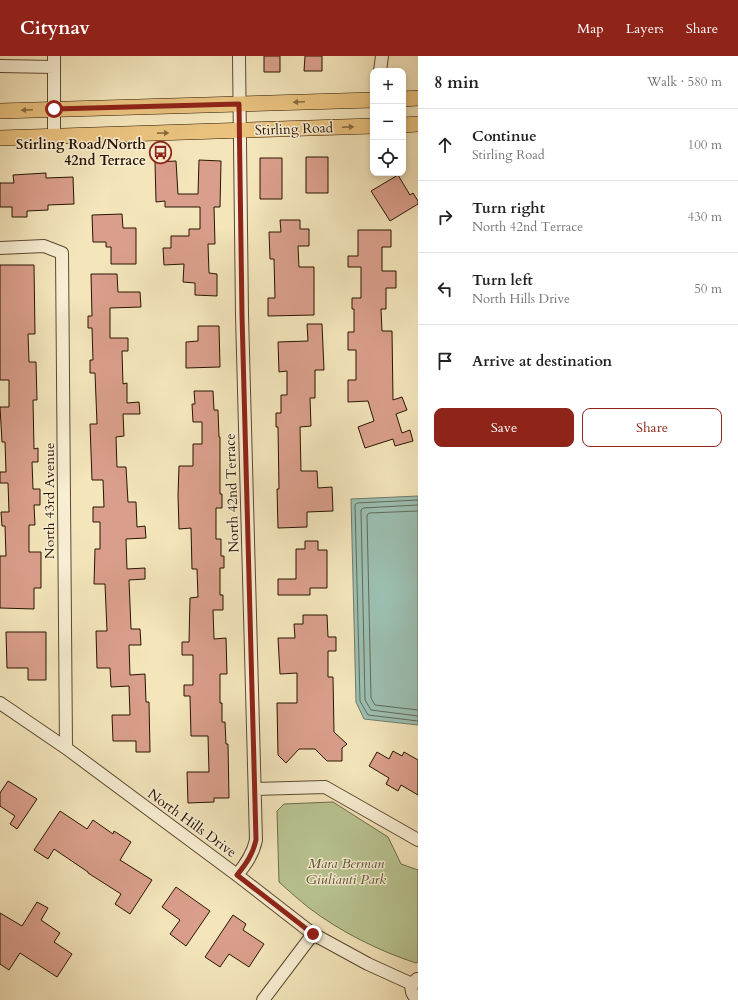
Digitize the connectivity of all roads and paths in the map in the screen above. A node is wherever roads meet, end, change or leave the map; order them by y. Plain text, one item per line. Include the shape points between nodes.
1 (239, 56) edge
2 (382, 56) edge
3 (54, 61) edge
4 (0, 66) edge
5 (380, 68) edge
6 (418, 98) edge
7 (406, 99) edge
8 (370, 100) edge
9 (239, 104) junction
10 (54, 109) junction
11 (0, 111) edge
12 (418, 124) edge
13 (406, 125) edge
14 (370, 126) edge
15 (239, 131) junction
16 (54, 136) junction
17 (0, 138) edge
18 (0, 248) edge
19 (0, 703) edge
20 (66, 748) junction
21 (255, 789) junction
22 (418, 840) edge
23 (237, 875) junction
24 (313, 934) junction
25 (415, 981) edge
26 (418, 999) edge
27 (263, 1000) edge

1 - 9 street, North 42nd Terrace
2 - 5 street
3 - 4 street
3 - 10 street
6 - 7 main road
8 -> 9 main road, Stirling Road
9 - 10 main road, Stirling Road
9 - 15 street, North 42nd Terrace
10 -> 11 main road, Stirling Road
10 - 16 street
12 - 13 main road
15 -> 14 main road, Stirling Road
16 -> 15 main road, Stirling Road
15 - 21 street, North 42nd Terrace
16 - 17 main road, Stirling Road
18 - 20 street, North 43rd Avenue via 44,246 62,253
19 - 20 street, North Hills Drive
20 - 23 street, North Hills Drive
21 - 22 street via 325,787
21 - 23 street, North 42nd Terrace via 254,850
23 - 24 street, North Hills Drive
24 - 25 street, North Hills Drive via 368,964
24 - 27 street
25 - 26 street via 411,991

